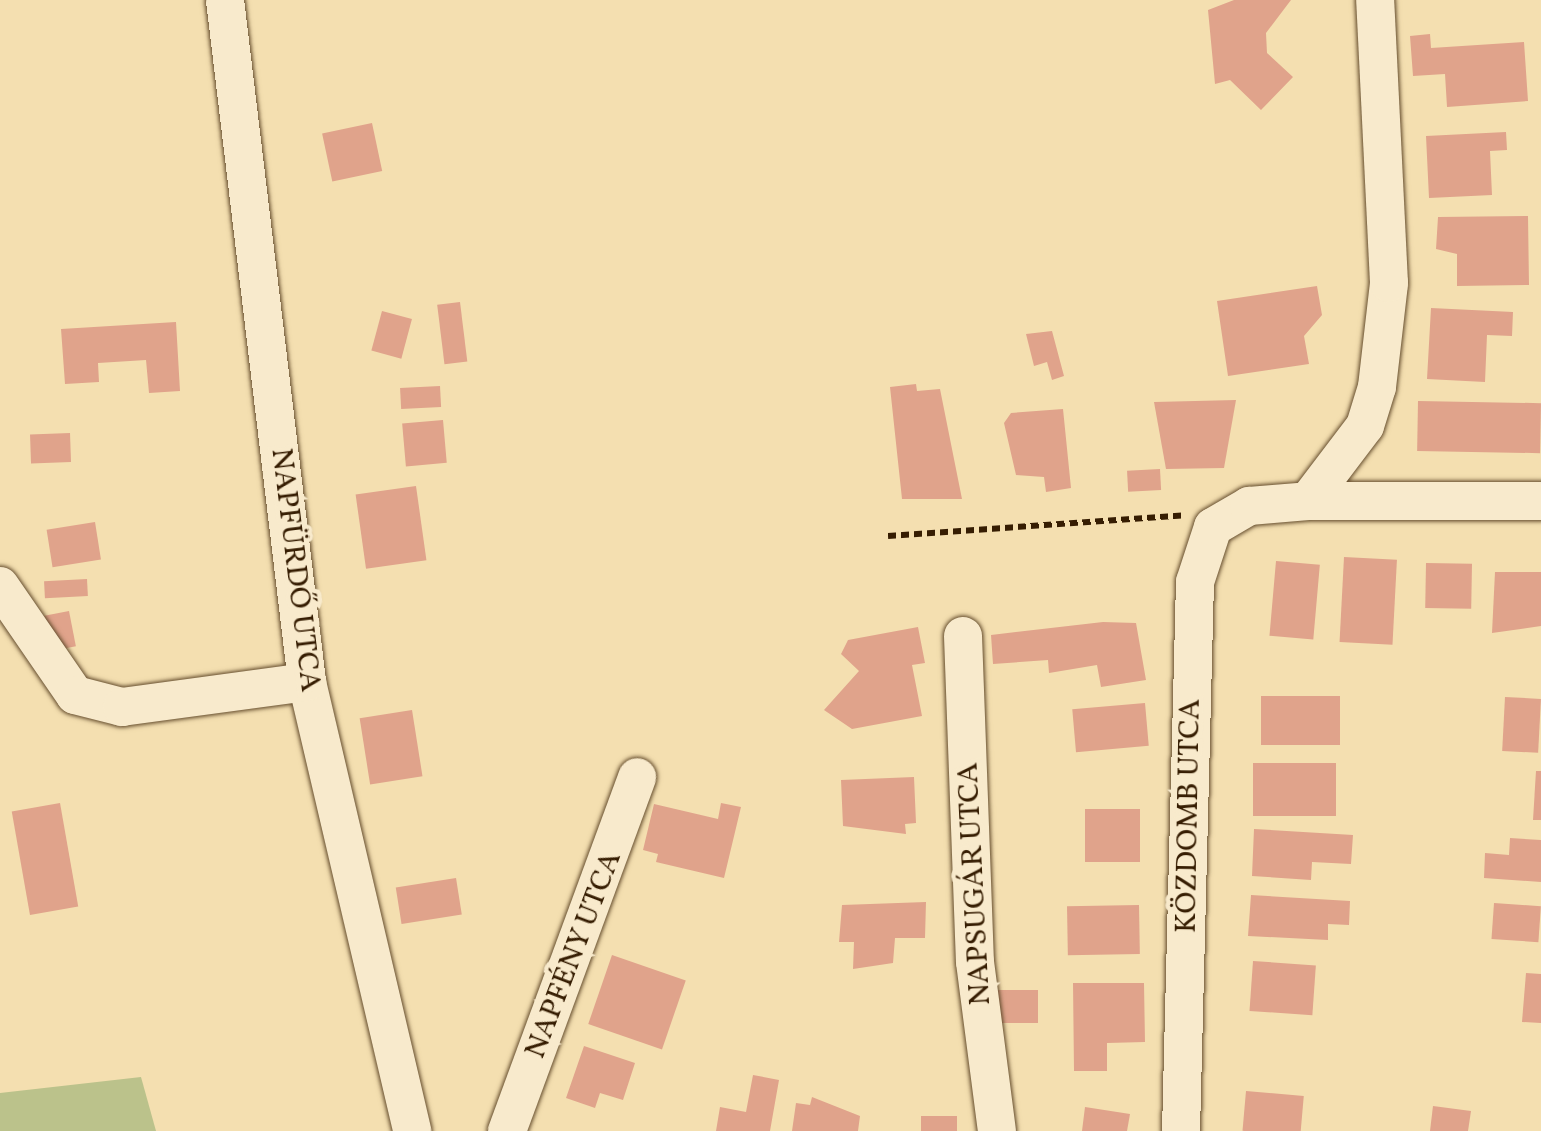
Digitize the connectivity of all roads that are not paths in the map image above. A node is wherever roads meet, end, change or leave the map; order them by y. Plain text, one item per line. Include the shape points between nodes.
1 (225, 0) edge
2 (1375, 0) edge
3 (1308, 501) junction
4 (1541, 502) edge
5 (0, 586) edge
6 (962, 636) dead end
7 (307, 682) junction
8 (637, 776) dead end
9 (412, 1131) edge
10 (507, 1131) edge
11 (996, 1131) edge
12 (1181, 1131) edge

1 - 7 street, NAPFÜRDŐ UTCA
2 - 3 street via 1389,283 1377,387 1365,426
3 - 4 street
3 - 12 street, KÖZDOMB UTCA via 1231,512 1201,548
5 - 7 street via 75,695 122,706
6 - 11 street, NAPSUGÁR UTCA via 975,962
7 - 9 street, NAPFÜRDŐ UTCA
8 - 10 street, NAPFÉNY UTCA

